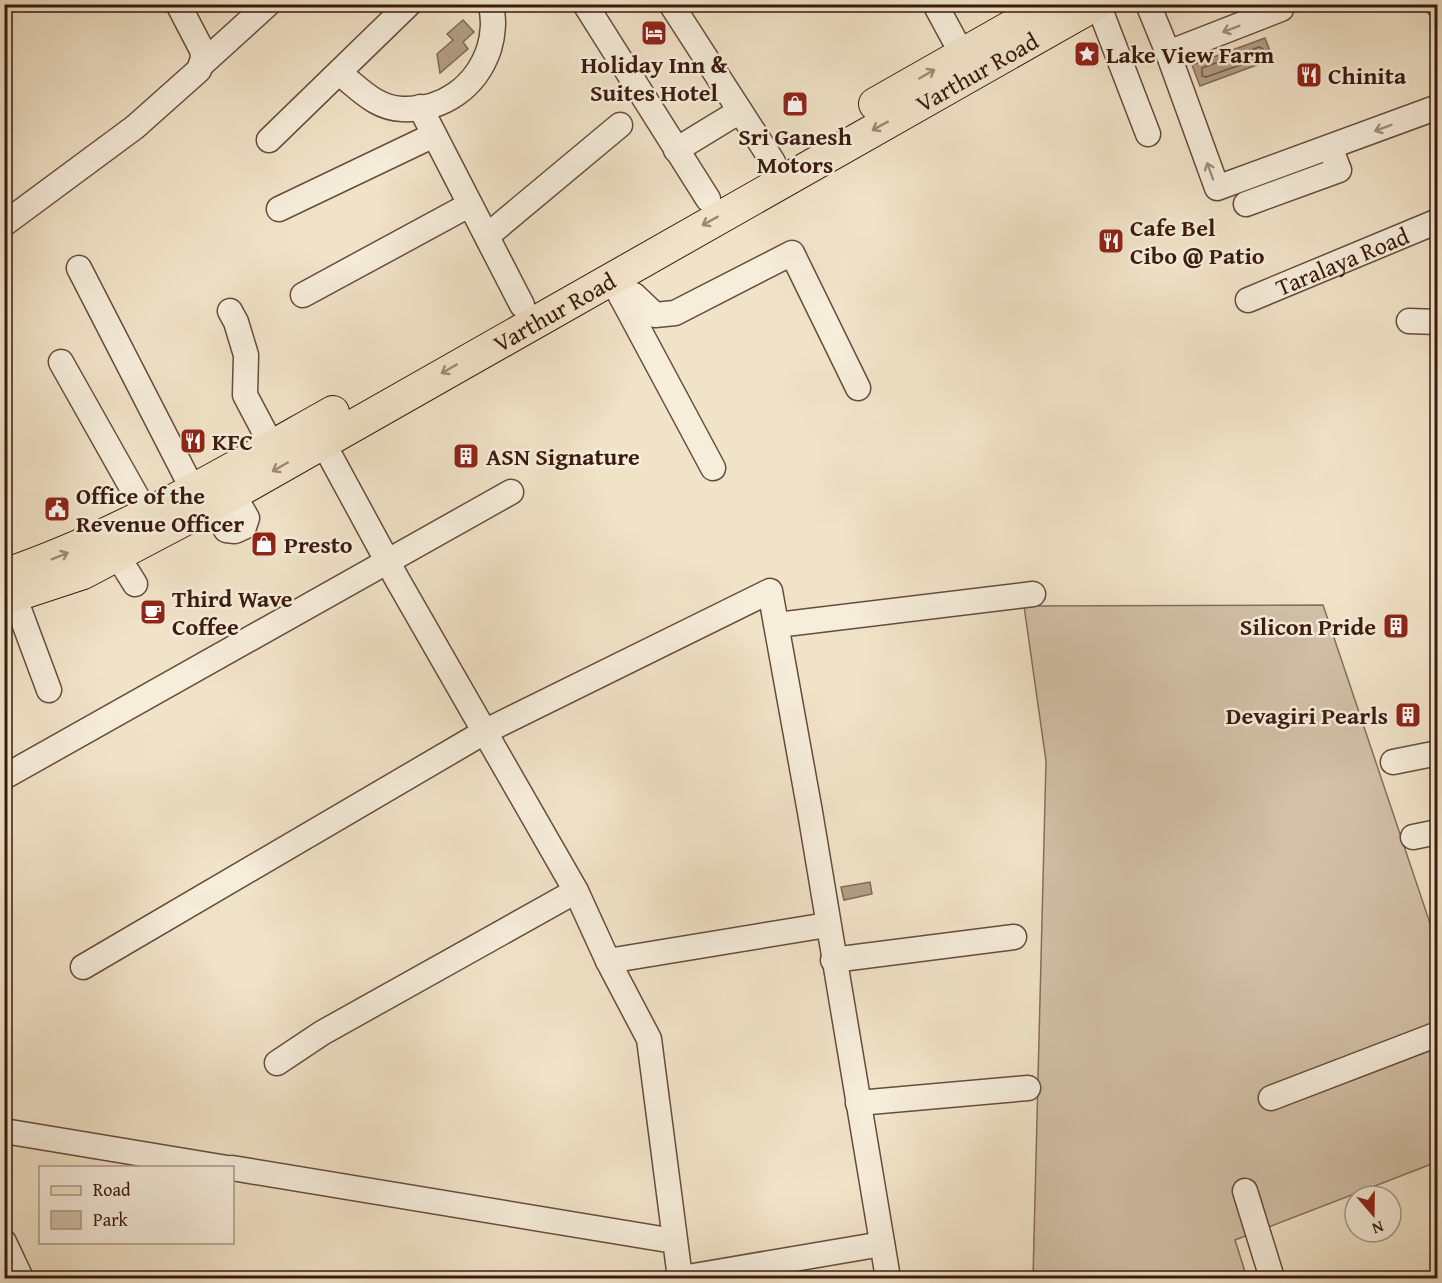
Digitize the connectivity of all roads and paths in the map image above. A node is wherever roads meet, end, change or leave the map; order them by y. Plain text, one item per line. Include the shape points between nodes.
1 (178, 4) edge
2 (268, 4) edge
3 (408, 4) edge
4 (490, 4) edge
5 (585, 4) edge
6 (671, 4) edge
7 (935, 4) edge
8 (1051, 4) edge
9 (1097, 4) edge
10 (1148, 4) edge
11 (1281, 4) edge
12 (1168, 53) junction
13 (962, 54) junction
14 (202, 64) junction
15 (339, 73) junction
16 (420, 107) junction
17 (1437, 108) edge
18 (740, 111) junction
19 (620, 125) dead end
20 (1148, 134) dead end
21 (434, 135) junction
22 (269, 140) dead end
23 (1330, 147) junction
24 (676, 150) junction
25 (773, 162) junction
26 (708, 199) junction
27 (1246, 204) dead end
28 (469, 205) junction
29 (279, 209) dead end
30 (1437, 221) edge
31 (4, 224) edge
32 (487, 236) junction
33 (79, 268) dead end
34 (617, 288) junction
35 (303, 295) dead end
36 (1248, 300) dead end
37 (522, 304) junction
38 (230, 311) dead end
39 (1409, 321) dead end
40 (1437, 322) edge
41 (61, 362) dead end
42 (858, 388) dead end
43 (317, 433) junction
44 (272, 446) junction
45 (713, 468) dead end
46 (511, 492) dead end
47 (212, 496) junction
48 (146, 513) junction
49 (117, 555) junction
50 (387, 560) junction
51 (135, 584) dead end
52 (8, 590) edge
53 (1033, 594) dead end
54 (777, 625) junction
55 (49, 690) dead end
56 (486, 731) junction
57 (1437, 753) edge
58 (1393, 762) dead end
59 (4, 777) edge
60 (1437, 832) edge
61 (1413, 837) dead end
62 (576, 891) junction
63 (827, 925) junction
64 (1014, 937) dead end
65 (833, 960) junction
66 (608, 961) junction
67 (83, 967) dead end
68 (1437, 1034) edge
69 (277, 1063) dead end
70 (1028, 1088) dead end
71 (1271, 1098) dead end
72 (858, 1104) junction
73 (4, 1131) edge
74 (221, 1166) edge
75 (234, 1168) edge
76 (1245, 1191) dead end
77 (674, 1241) junction
78 (4, 1242) edge
79 (882, 1244) junction
80 (21, 1278) edge
81 (681, 1278) edge
82 (888, 1278) edge
83 (1272, 1278) edge

1 - 14 street via 202,50
2 - 14 street
3 - 15 street
4 - 16 street via 493,37 483,68 467,88 432,107
5 - 24 street
6 - 18 street
7 - 13 street
8 - 13 main road, Varthur Road
9 - 20 street
9 -> 34 main road, Varthur Road
10 - 12 street
11 -> 12 street via 1281,9
23 -> 12 street via 1217,188
25 -> 13 main road, Varthur Road
14 - 31 street via 135,128
15 - 16 street via 375,101 400,109
15 - 22 street
16 - 21 street
17 -> 23 street
18 - 24 street
18 - 25 street
19 - 32 street
21 - 28 street
21 - 29 street
23 - 27 street via 1339,170
24 - 26 street
25 - 26 main road, Varthur Road
26 - 37 main road, Varthur Road
28 - 32 street
28 - 35 street
30 - 36 street, Taralaya Road
32 - 37 street
33 - 47 street
34 - 42 street via 634,295 655,315 675,313 792,253
34 -> 43 main road, Varthur Road
34 - 45 street
37 - 43 main road, Varthur Road
38 - 44 street via 246,355 245,395
39 - 40 street
41 - 48 street
43 - 44 main road, Varthur Road
43 -> 47 main road, Varthur Road
43 - 50 street
44 - 47 main road, Varthur Road
46 - 50 street
47 - 48 main road, Varthur Road
47 - 49 main road, Varthur Road
52 -> 48 main road, Varthur Road via 56,558
49 - 51 street
49 - 52 main road, Varthur Road via 83,573
50 - 56 street
50 - 59 street
52 - 55 street
53 - 54 street
54 - 56 street via 770,591
54 - 63 street
56 - 62 street
56 - 67 street
57 - 58 street
60 - 61 street
62 - 66 street
62 - 69 street via 322,1033
63 - 65 street
63 - 66 street
64 - 65 street
65 - 72 street
66 - 77 street via 649,1039
68 - 71 street
70 - 72 street
72 - 79 street
73 - 74 street
75 - 77 street
76 - 83 street
77 - 81 street
78 - 80 street
79 - 81 street
79 - 82 street

